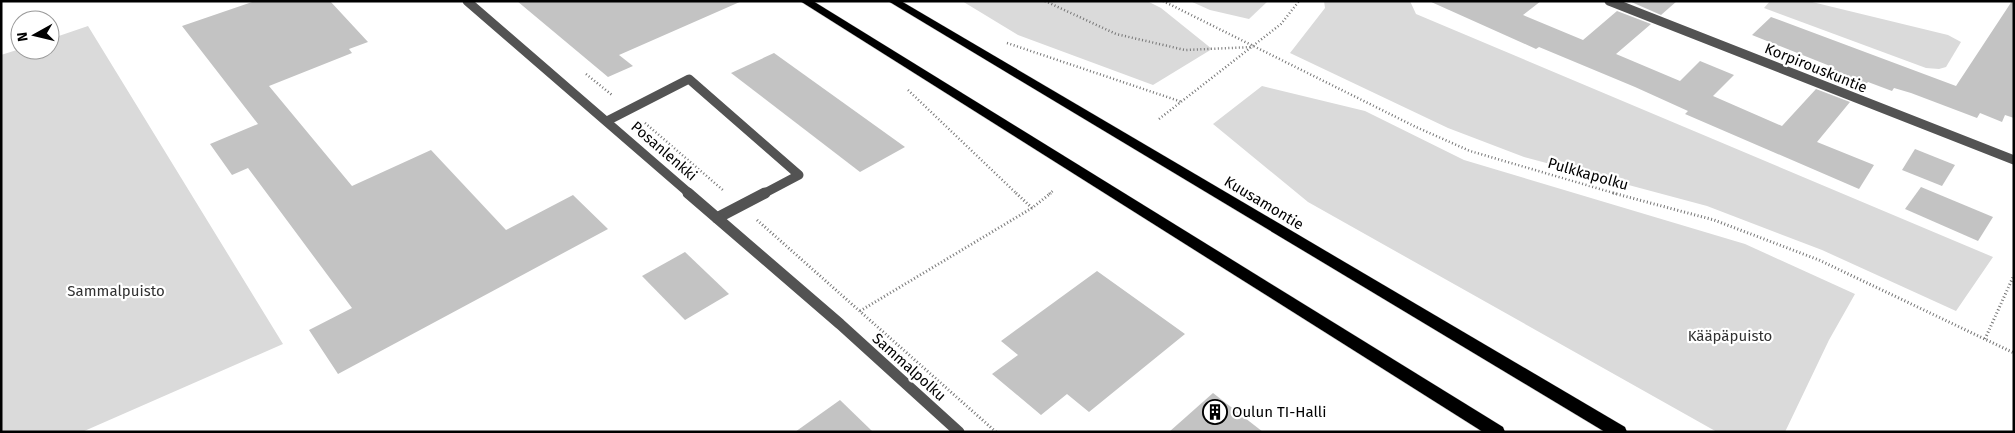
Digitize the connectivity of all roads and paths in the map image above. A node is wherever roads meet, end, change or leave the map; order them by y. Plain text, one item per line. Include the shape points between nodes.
1 (467, 1) edge
2 (805, 1) edge
3 (893, 1) edge
4 (1045, 1) edge
5 (1163, 1) edge
6 (1299, 1) edge
7 (1609, 1) edge
8 (1000, 39) dead end
9 (1254, 47) junction
10 (904, 86) dead end
11 (1182, 102) junction
12 (1159, 119) dead end
13 (607, 121) junction
14 (2014, 160) edge
15 (1054, 190) dead end
16 (1032, 208) junction
17 (718, 218) junction
18 (2014, 275) edge
19 (840, 324) junction
20 (1985, 339) junction
21 (2014, 353) edge
22 (959, 432) edge
23 (1498, 432) edge
24 (1619, 432) edge

1 - 13 street, Posanlenkki
2 - 23 highway
3 - 24 highway, Kuusamontie
4 - 9 path via 1116,34 1185,50
5 - 9 path, Pulkkapolku
6 - 9 path via 1281,24
7 - 14 street, Korpirouskuntie
8 - 11 path
9 - 11 path
9 - 20 path, Pulkkapolku via 1470,151 1714,220 1820,260
10 - 16 path
11 - 12 path
13 - 17 street, Posanlenkki
13 - 17 street via 689,79 799,175
15 - 16 path
16 - 19 path
17 - 19 street, Posanlenkki
18 - 20 path
19 - 22 street, Sammalpolku
20 - 21 path, Pulkkapolku

